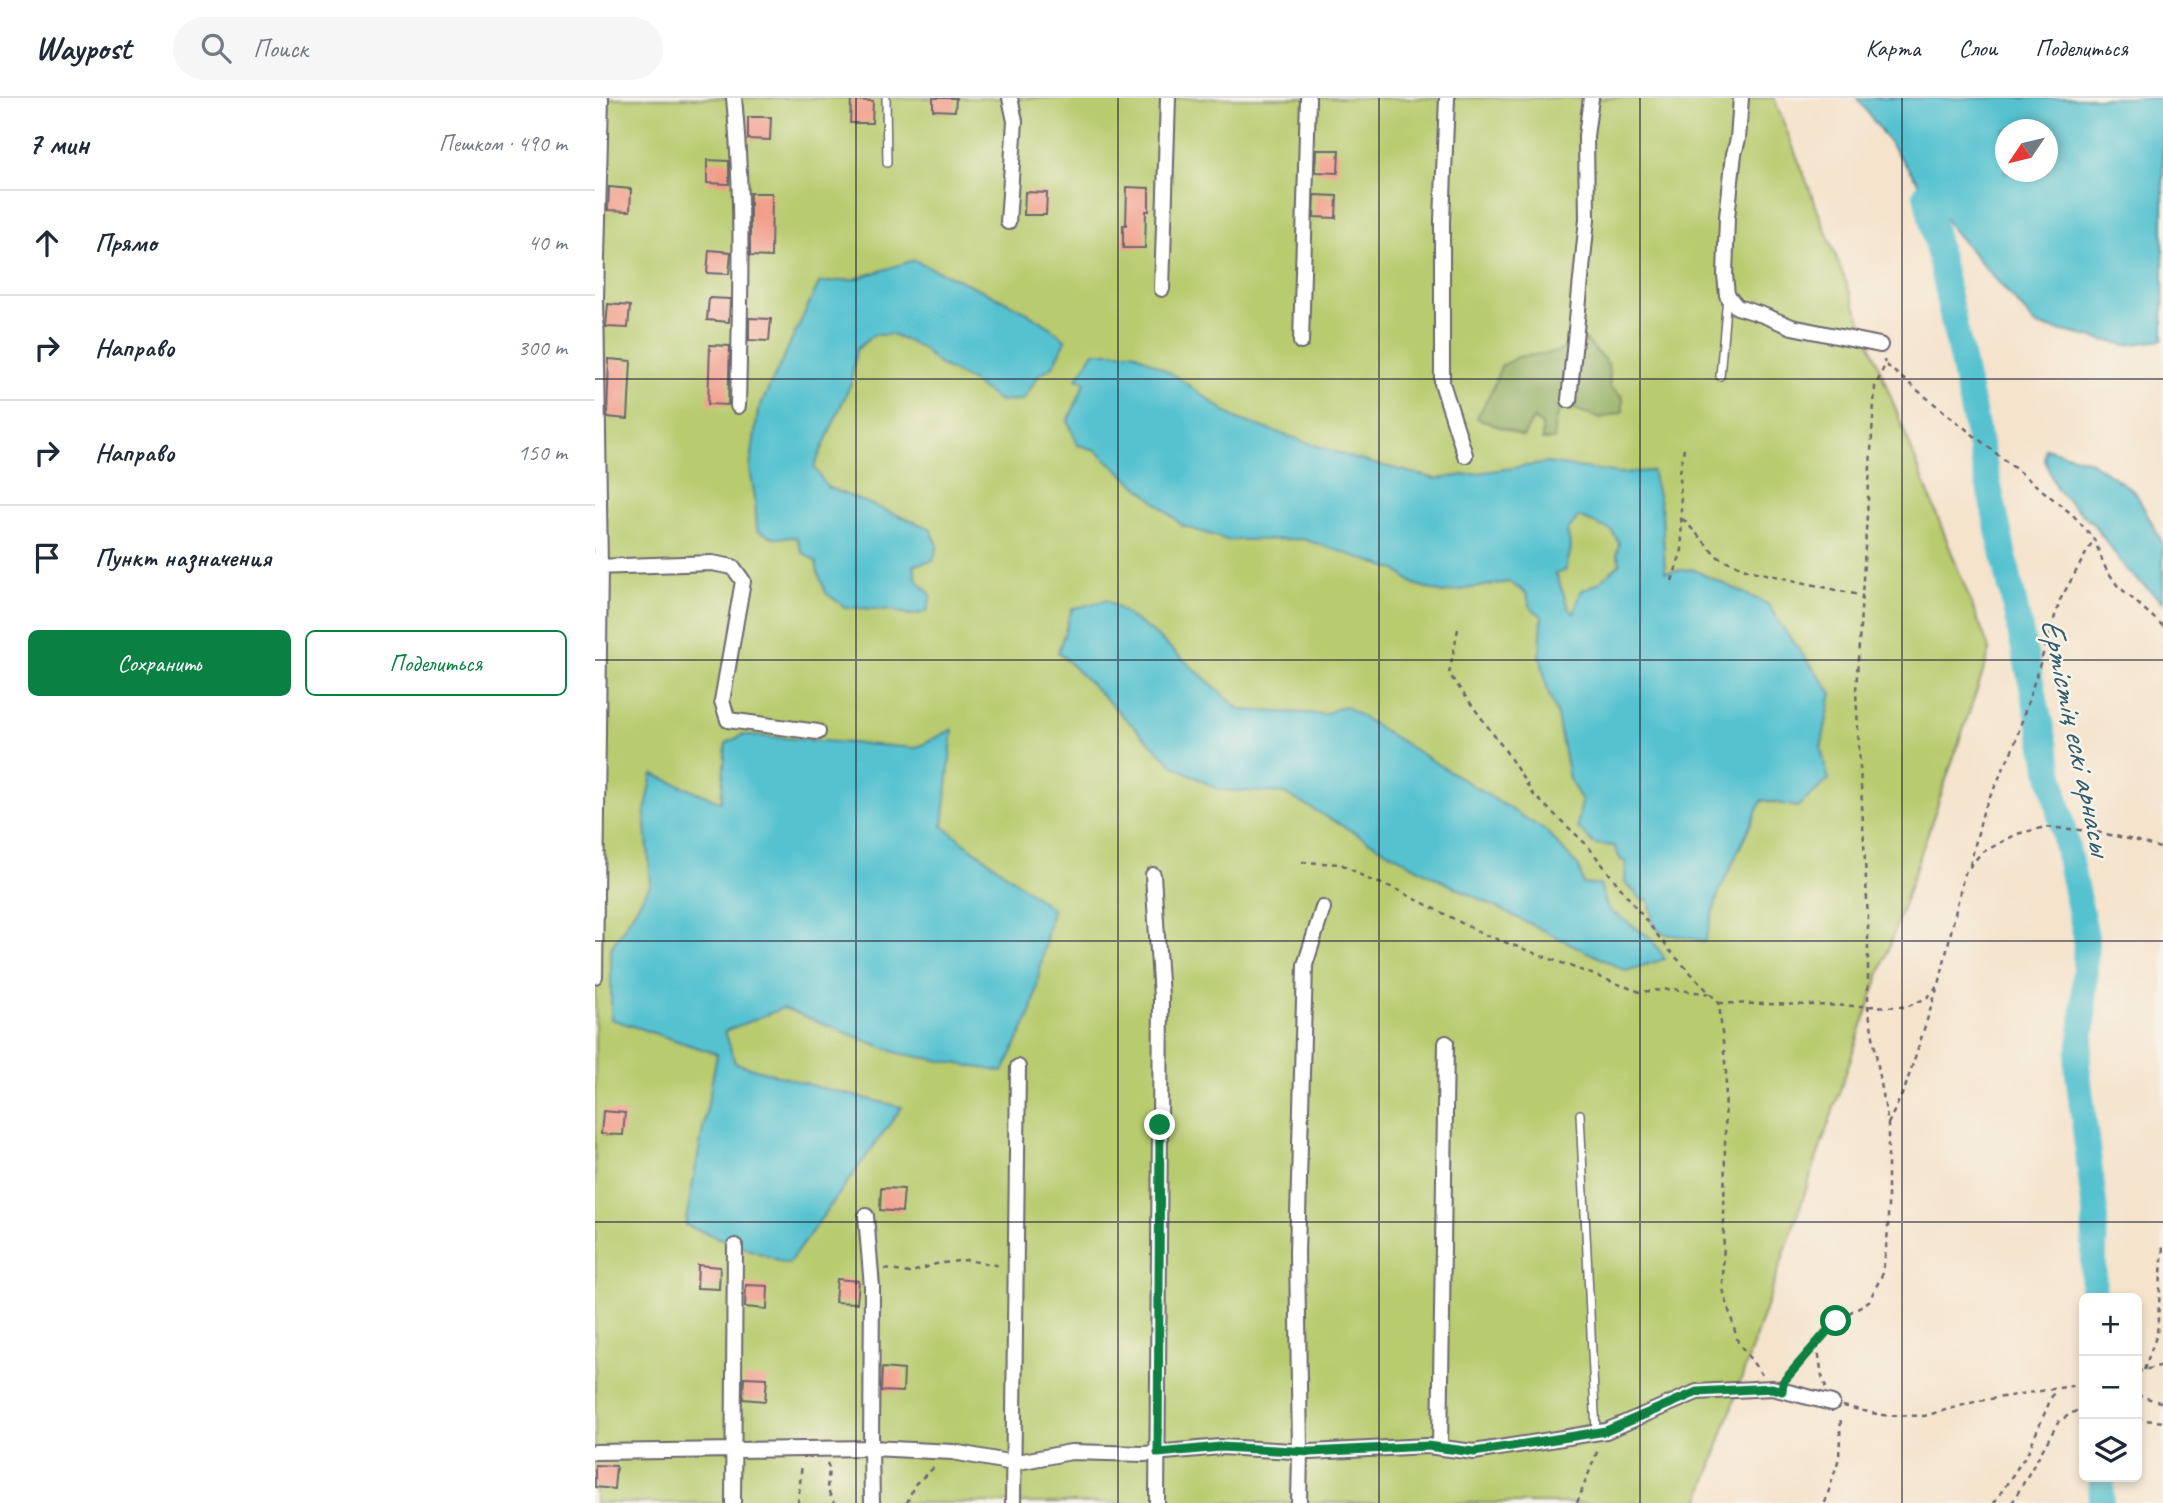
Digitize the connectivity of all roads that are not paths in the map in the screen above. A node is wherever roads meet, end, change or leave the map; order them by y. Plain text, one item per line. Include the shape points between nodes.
1 (601, 98) edge
2 (734, 98) edge
3 (886, 98) edge
4 (1010, 98) edge
5 (1168, 98) edge
6 (1308, 98) edge
7 (1447, 98) edge
8 (1591, 98) edge
9 (1741, 98) edge
10 (887, 163) dead end
11 (1008, 222) dead end
12 (1162, 289) dead end
13 (1727, 295) junction
14 (1301, 342) dead end
15 (1880, 345) road end
16 (1720, 376) dead end
17 (1569, 400) dead end
18 (739, 406) dead end
19 (1465, 456) dead end
20 (598, 567) edge
21 (818, 732) dead end
22 (1153, 875) dead end
23 (1323, 908) dead end
24 (595, 976) edge
25 (1446, 1043) dead end
26 (1018, 1067) dead end
27 (1580, 1114) dead end
28 (866, 1216) dead end
29 (735, 1246) dead end
30 (1832, 1403) road end
31 (1601, 1432) junction
32 (871, 1448) junction
33 (1440, 1448) junction
34 (734, 1450) junction
35 (1300, 1451) junction
36 (595, 1452) edge
37 (1158, 1453) junction
38 (1013, 1463) junction
39 (733, 1503) edge
40 (873, 1503) edge
41 (1013, 1503) edge
42 (1157, 1503) edge
43 (1299, 1503) edge

1 - 20 street via 596,298
2 - 18 street via 741,230
3 - 10 lane
4 - 11 street via 1015,121
5 - 12 street
6 - 14 street
7 - 19 street via 1442,383
8 - 17 street via 1586,136 1587,219
9 - 13 street via 1727,217
13 - 15 street via 1737,307 1792,327
13 - 16 lane
20 - 21 street via 712,563 733,567 743,581 722,701 728,720
20 - 24 street
22 - 37 street via 1161,997
23 - 35 street via 1305,965 1297,1252
25 - 33 street
26 - 38 street
27 - 31 lane
28 - 32 street via 873,1287
29 - 34 street
30 - 31 street via 1777,1390 1697,1392
31 - 33 street via 1474,1452
32 - 34 street
32 - 38 street via 953,1452
32 - 40 street
33 - 35 street
34 - 36 street
34 - 39 street
35 - 37 street via 1220,1447
35 - 43 street
37 - 38 street via 1071,1452
37 - 42 street
38 - 41 street

